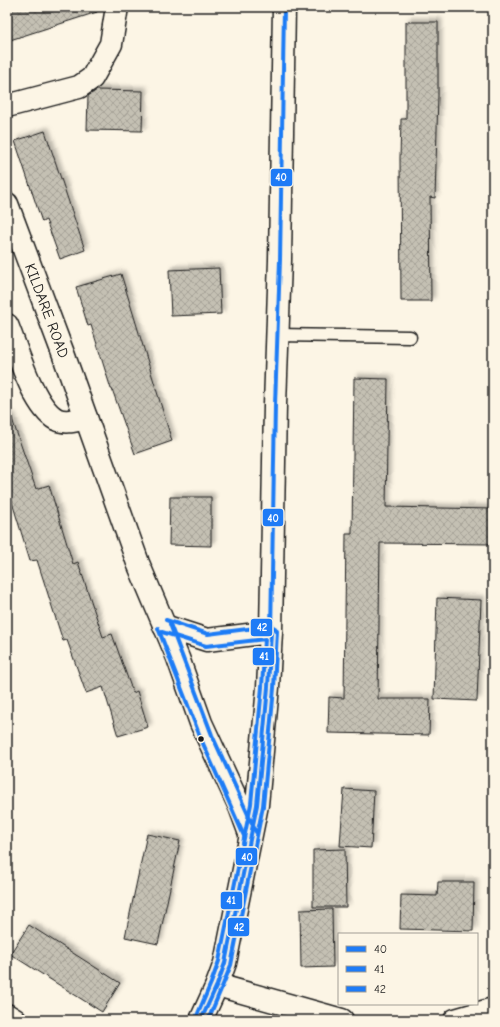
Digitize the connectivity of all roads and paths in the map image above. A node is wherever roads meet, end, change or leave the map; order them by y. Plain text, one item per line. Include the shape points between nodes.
1 (117, 7) edge
2 (284, 7) edge
3 (7, 106) edge
4 (7, 204) edge
5 (7, 325) edge
6 (278, 335) junction
7 (410, 337) dead end
8 (86, 418) junction
9 (164, 626) junction
10 (270, 632) junction
11 (250, 834) junction
12 (217, 985) junction
13 (493, 1009) edge
14 (7, 1015) edge
15 (15, 1020) edge
16 (201, 1020) edge
17 (342, 1020) edge
18 (456, 1020) edge

1 - 3 street via 111,44 92,78 79,87
2 - 6 street
4 - 8 street, KILDARE ROAD
5 - 8 street via 31,387 46,410 57,419 68,422
6 - 7 lane
6 - 10 street
8 - 9 street, KILDARE ROAD via 138,564
9 - 10 street via 207,640
9 - 11 street, KILDARE ROAD via 201,723
10 - 11 street via 268,687 257,805
11 - 12 street via 225,963
12 - 16 street
12 - 17 street
13 - 18 street
14 - 15 street

